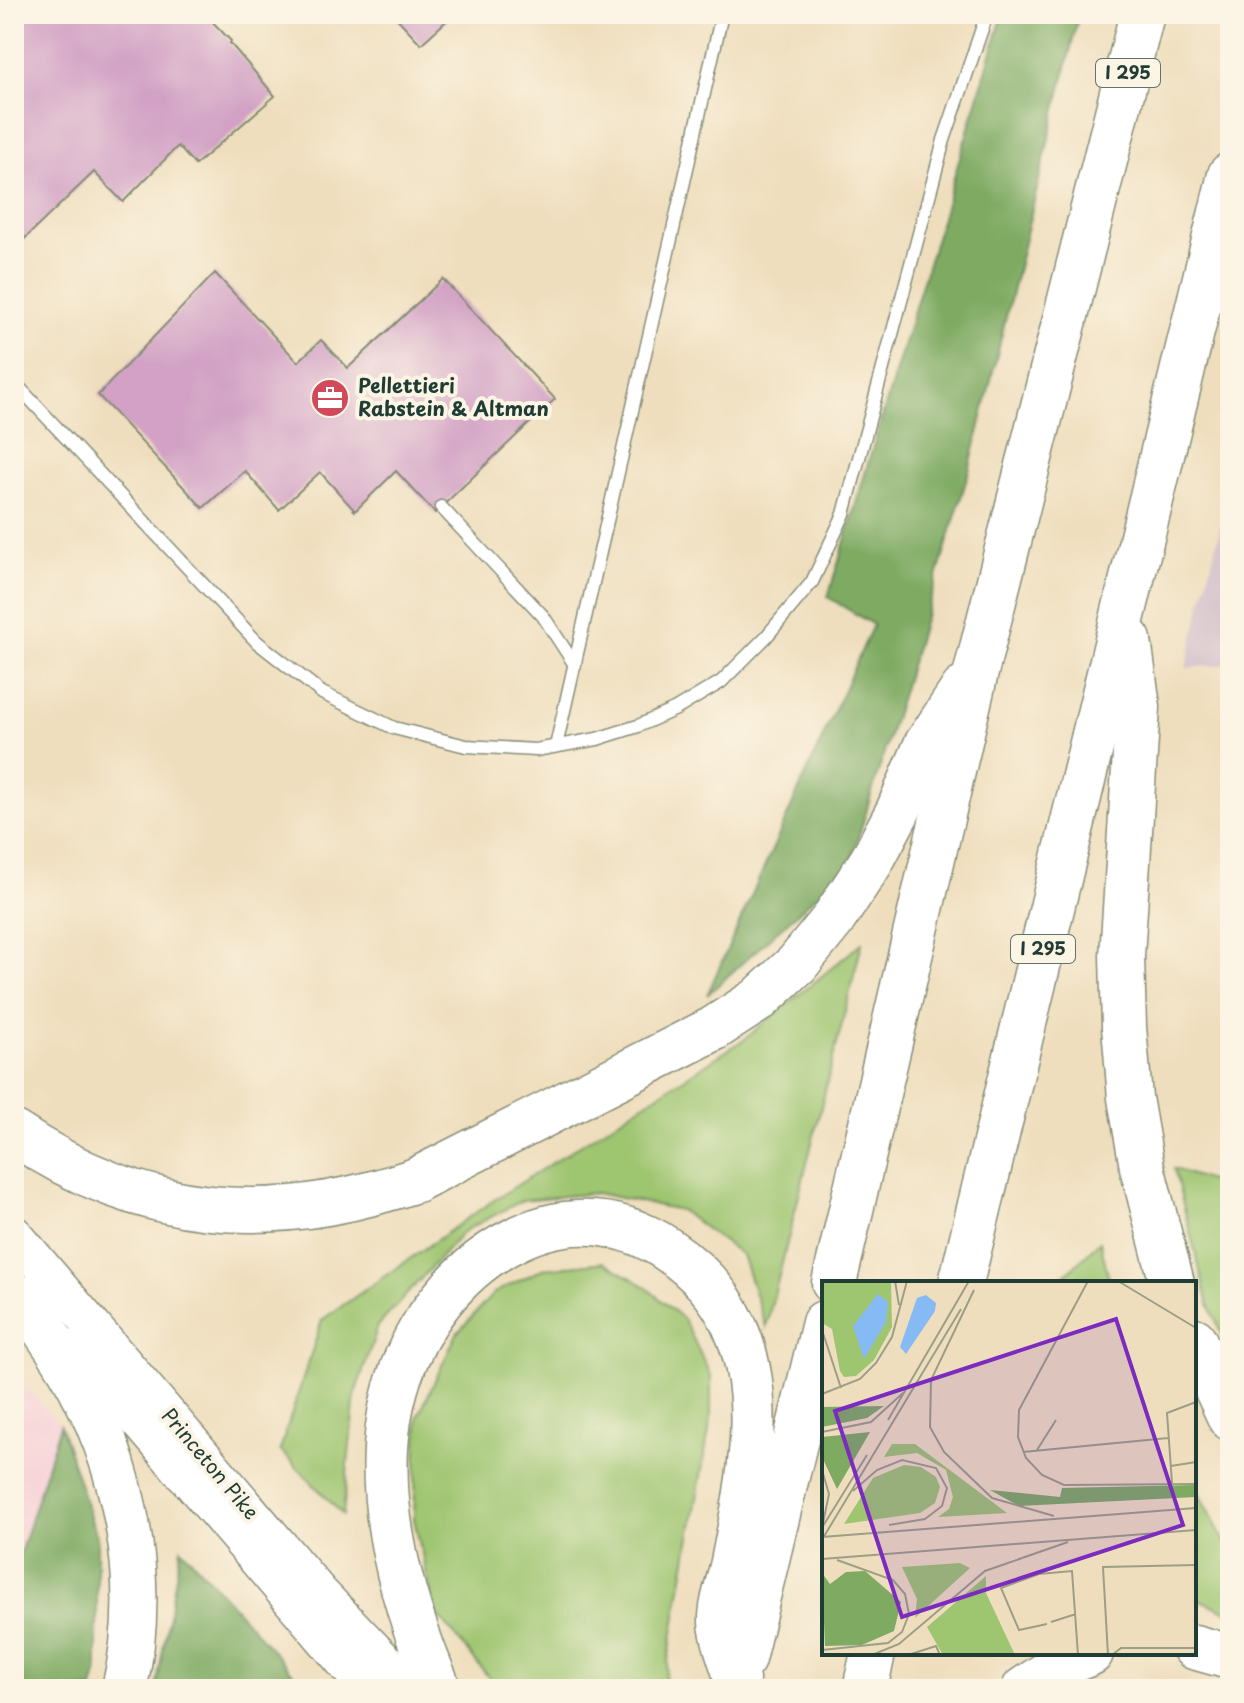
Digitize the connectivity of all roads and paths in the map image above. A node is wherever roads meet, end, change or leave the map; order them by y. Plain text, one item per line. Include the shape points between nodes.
1 (722, 14) edge
2 (987, 14) edge
3 (1142, 14) edge
4 (1230, 175) edge
5 (14, 382) edge
6 (441, 507) dead end
7 (1125, 615) junction
8 (575, 665) junction
9 (977, 668) junction
10 (556, 746) junction
11 (14, 1133) edge
12 (14, 1234) edge
13 (834, 1281) edge
14 (961, 1281) edge
15 (1171, 1281) edge
16 (18, 1294) edge
17 (822, 1331) edge
18 (1196, 1344) edge
19 (1230, 1418) edge
20 (1196, 1648) edge
21 (873, 1655) edge
22 (1086, 1655) edge
23 (1230, 1657) edge
24 (736, 1685) edge
25 (124, 1689) edge
26 (367, 1689) edge
27 (412, 1689) edge
28 (439, 1689) edge
29 (865, 1689) edge
30 (1024, 1689) edge

1 - 8 lane
2 - 10 lane via 944,140 844,514 812,582 721,682 638,726
3 - 9 highway, I 295
4 - 7 highway, I 295
5 - 10 lane via 257,642 322,693 394,728 466,746
6 - 8 lane via 543,616
7 - 14 highway, I 295
7 - 15 highway via 1138,707 1122,956 1124,1027 1142,1167
8 - 10 lane
9 - 11 highway via 926,745 871,862 797,964 758,1000 713,1029 416,1180 310,1208 200,1207 150,1198 94,1178
9 - 13 highway, I 295
12 - 27 main road, Princeton Pike via 319,1592
16 - 25 highway via 70,1369 115,1469 133,1577 133,1632
16 - 26 main road, Princeton Pike via 138,1420
17 - 24 highway
18 - 19 highway
20 - 23 highway
21 - 29 highway
22 - 30 highway
24 - 28 highway via 721,1622 750,1455 753,1405 746,1355 733,1322 686,1261 655,1241 620,1228 587,1224 550,1227 491,1252 436,1305 398,1378 386,1471 390,1524 416,1637

